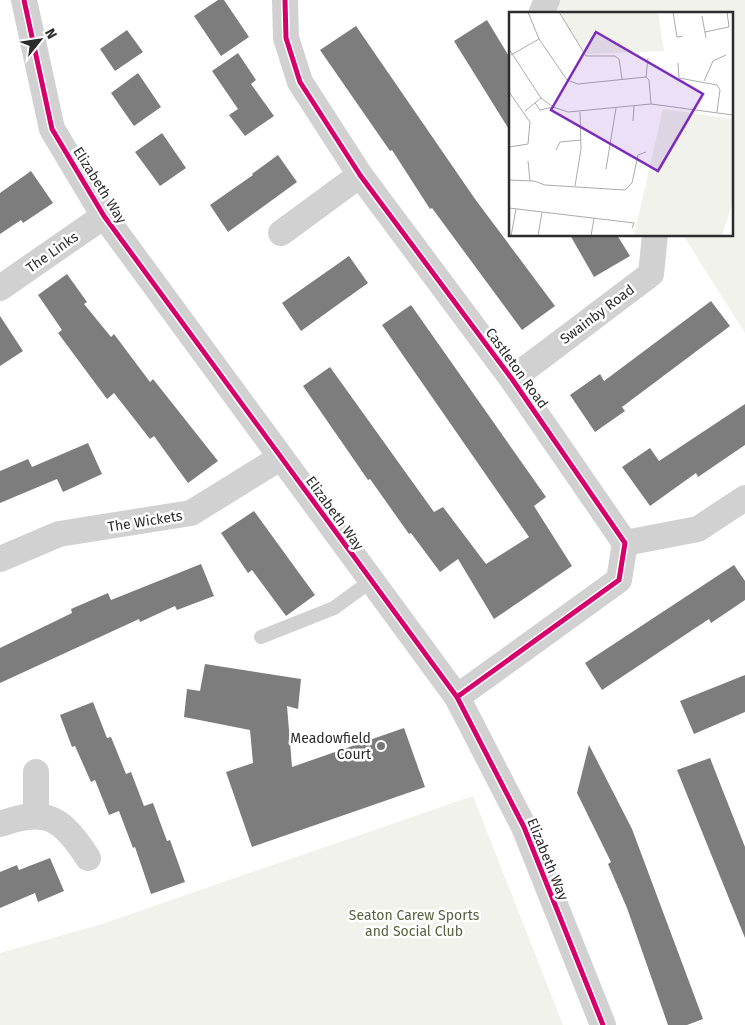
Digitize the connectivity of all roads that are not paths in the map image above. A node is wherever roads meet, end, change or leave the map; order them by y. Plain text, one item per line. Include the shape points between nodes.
1 (24, 0) edge
2 (285, 0) edge
3 (547, 0) edge
4 (542, 12) edge
5 (360, 175) junction
6 (104, 216) junction
7 (281, 233) dead end
8 (655, 236) edge
9 (0, 288) edge
10 (512, 379) junction
11 (280, 458) junction
12 (745, 498) edge
13 (625, 543) junction
14 (0, 559) edge
15 (371, 581) junction
16 (261, 637) dead end
17 (456, 698) junction
18 (36, 772) dead end
19 (36, 814) junction
20 (0, 824) edge
21 (88, 858) dead end
22 (603, 1025) edge

1 - 6 street, Elizabeth Way via 52,129
2 - 5 street, Castleton Road via 286,38 300,82
3 - 4 street
5 - 7 street
5 - 10 street, Castleton Road
6 - 9 street, The Links
6 - 11 street, Elizabeth Way
8 - 10 street, Swainby Road via 651,274
10 - 13 street, Castleton Road
11 - 14 street, The Wickets via 191,513 59,534
11 - 15 street, Elizabeth Way
12 - 13 street via 698,529
13 - 17 street via 619,580
15 - 16 lane via 334,608
15 - 17 street, Elizabeth Way
17 - 22 street, Elizabeth Way via 524,827
18 - 19 street
19 - 20 street
19 - 21 street via 72,833

